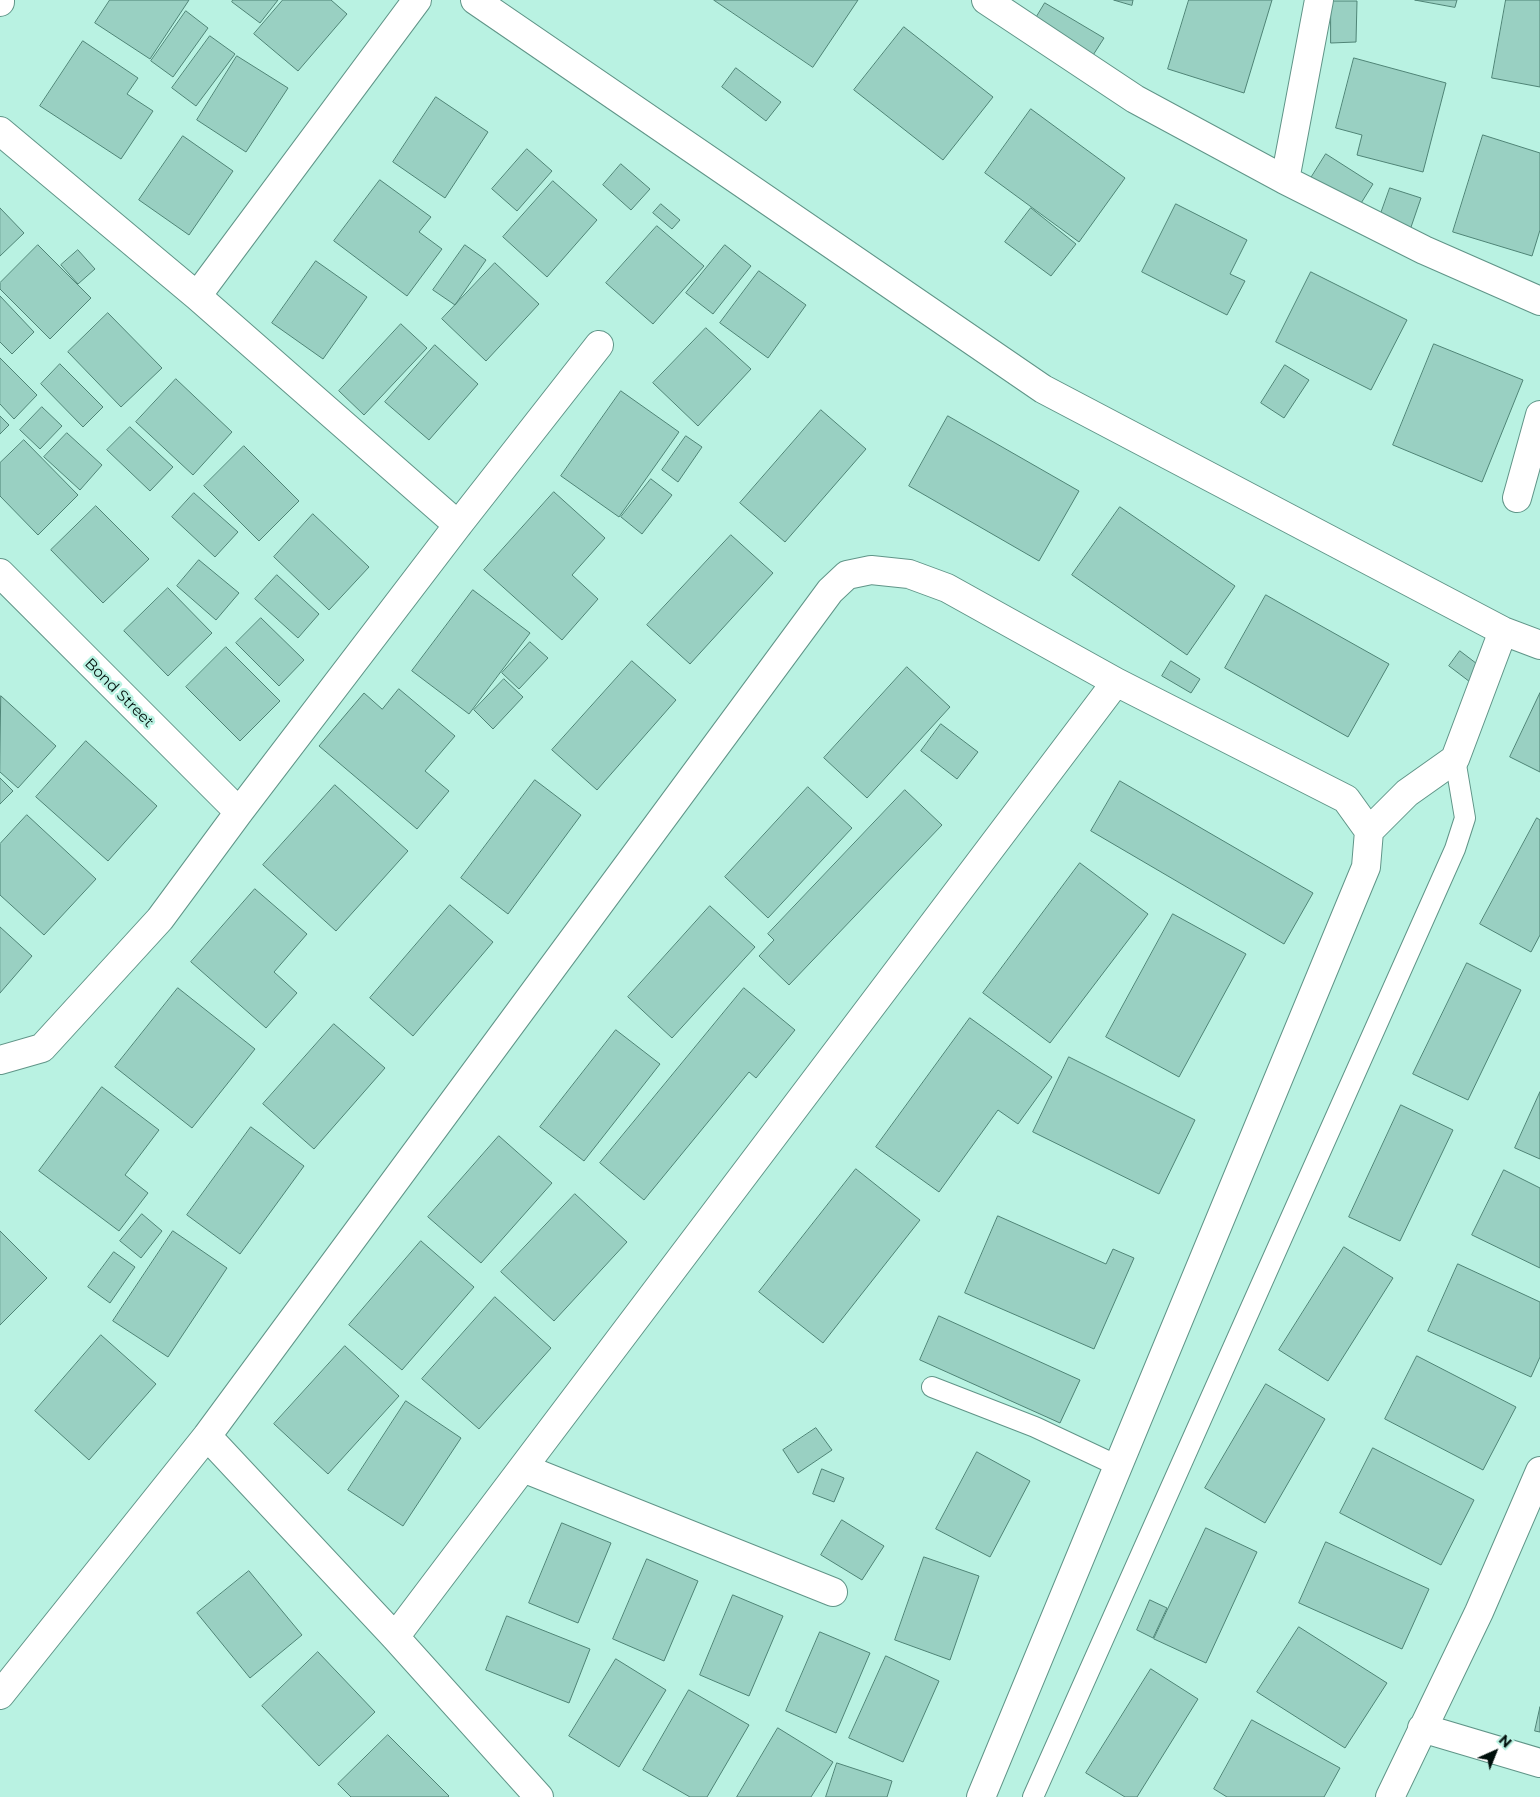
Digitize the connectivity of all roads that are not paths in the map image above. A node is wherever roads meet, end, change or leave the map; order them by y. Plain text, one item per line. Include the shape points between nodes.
1 (417, 0) edge
2 (475, 0) edge
3 (1319, 0) edge
4 (994, 3) edge
5 (0, 131) edge
6 (1285, 180) junction
7 (197, 296) junction
8 (1540, 301) edge
9 (599, 345) dead end
10 (1540, 415) edge
11 (1517, 498) dead end
12 (458, 525) junction
13 (0, 574) edge
14 (1503, 631) junction
15 (1540, 645) edge
16 (1116, 682) junction
17 (1454, 760) junction
18 (239, 812) junction
19 (1369, 831) junction
20 (0, 1060) edge
21 (932, 1387) dead end
22 (207, 1436) junction
23 (1118, 1466) junction
24 (523, 1468) junction
25 (1540, 1471) edge
26 (833, 1592) dead end
27 (395, 1637) junction
28 (0, 1695) edge
29 (1422, 1728) junction
30 (1540, 1763) edge
31 (539, 1797) edge
32 (981, 1797) edge
33 (1033, 1797) edge
34 (1390, 1797) edge

1 - 7 street
2 - 14 street via 1043,389
3 - 6 street
4 - 6 street via 1135,99
5 - 7 street
6 - 8 street via 1424,250
7 - 12 street
9 - 12 street
10 - 11 street
12 - 18 street
13 - 18 street, Bond Street
14 - 15 street
14 - 17 street
16 - 19 street via 1346,799
16 - 22 street via 947,588 909,574 871,570 847,575 830,591
16 - 24 street
17 - 19 street via 1407,793
17 - 33 lane via 1465,818 1455,849
18 - 20 street via 160,919 42,1048
19 - 23 street via 1366,867
21 - 23 lane via 1035,1426
22 - 27 street
22 - 28 street
23 - 32 street
24 - 26 street
24 - 27 street
25 - 29 street via 1479,1612
27 - 31 street
29 - 30 street
29 - 34 street

